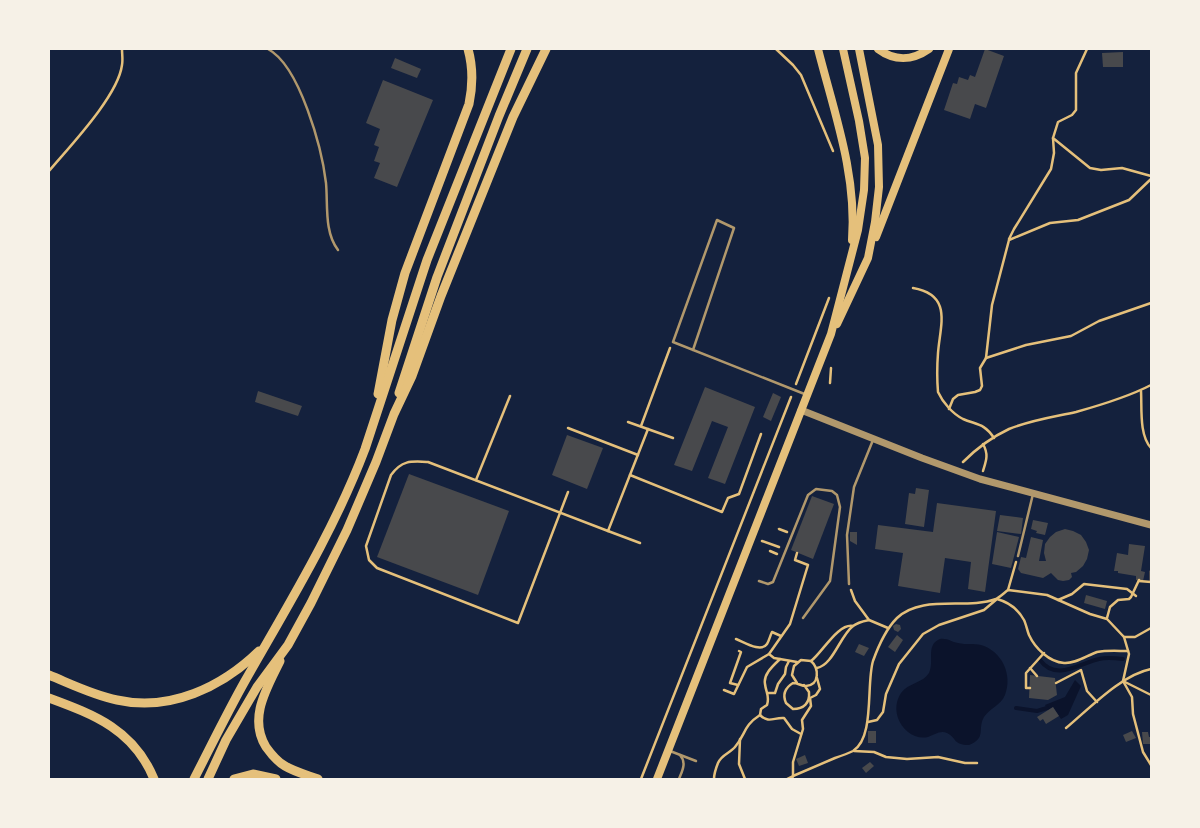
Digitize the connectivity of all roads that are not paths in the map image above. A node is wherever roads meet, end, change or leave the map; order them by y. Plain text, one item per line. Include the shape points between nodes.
1 (268, 49) edge
2 (468, 49) edge
3 (511, 49) edge
4 (527, 49) edge
5 (546, 49) edge
6 (818, 49) edge
7 (844, 49) edge
8 (859, 49) edge
9 (878, 49) edge
10 (928, 49) edge
11 (949, 49) edge
12 (338, 250) dead end
13 (868, 258) junction
14 (849, 260) junction
15 (831, 334) junction
16 (693, 350) junction
17 (807, 395) junction
18 (801, 410) junction
19 (394, 414) junction
20 (372, 426) junction
21 (874, 439) junction
22 (1033, 494) junction
23 (1151, 525) edge
24 (1018, 556) road end
25 (758, 581) dead end
26 (849, 584) road end
27 (803, 618) dead end
28 (268, 642) junction
29 (288, 645) junction
30 (49, 674) edge
31 (49, 698) edge
32 (668, 750) junction
33 (678, 754) junction
34 (696, 761) dead end
35 (154, 779) edge
36 (194, 779) edge
37 (208, 779) edge
38 (234, 779) edge
39 (276, 779) edge
40 (318, 779) edge
41 (657, 779) edge
42 (679, 779) edge

1 - 12 lane via 286,68 311,120 324,174 330,234
2 - 20 highway via 472,82 469,104 404,279 392,320
3 - 20 highway via 427,260
4 - 19 highway via 437,277 400,386
5 - 19 highway via 513,118 412,376
6 - 14 main road via 851,180 853,214
7 - 14 main road via 862,136 865,169 861,215
8 - 13 main road via 880,159 878,200
9 - 10 main road via 890,57 904,58
11 - 13 main road
13 - 15 main road
14 - 15 main road
15 - 17 main road
16 - 16 lane via 734,228 717,220 672,342
16 - 17 lane
17 - 18 main road
18 - 21 street
18 - 32 main road
19 - 29 highway via 347,530
20 - 28 highway via 359,466 332,526
21 - 22 street via 980,479
21 - 26 lane via 854,487 848,535
22 - 23 street
22 - 24 lane
25 - 27 lane via 773,582 808,495 816,489 837,495 840,507 830,581
28 - 30 highway via 221,680 196,693 167,701 139,703 116,700
28 - 36 highway
29 - 37 highway via 257,687
29 - 40 highway via 262,701 258,717 260,733 281,764
31 - 35 highway via 115,728 136,748
32 - 33 lane
32 - 41 main road
33 - 34 lane
33 - 42 lane via 684,762
38 - 39 highway via 253,774

